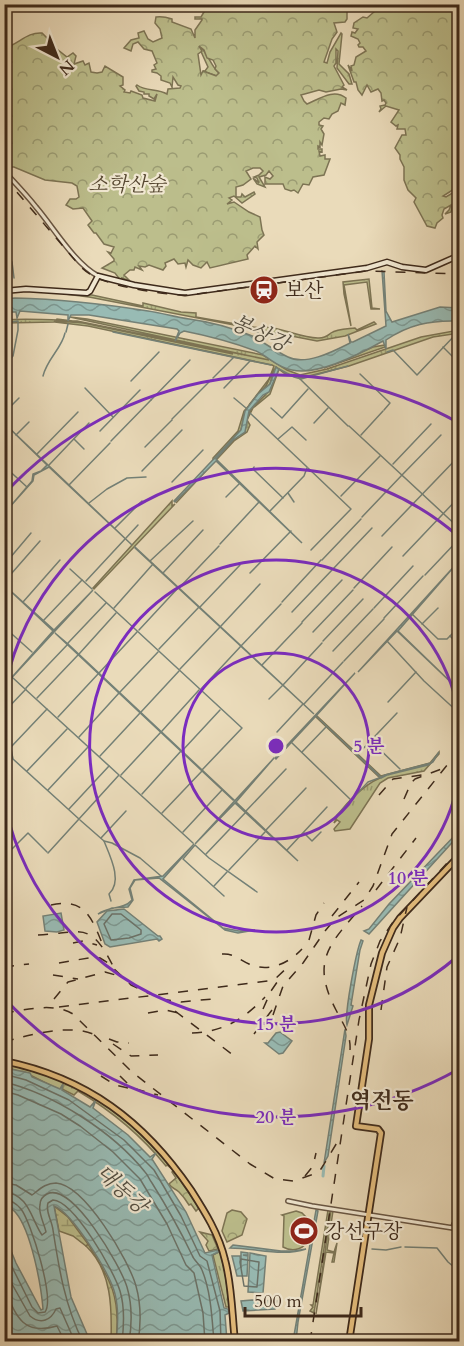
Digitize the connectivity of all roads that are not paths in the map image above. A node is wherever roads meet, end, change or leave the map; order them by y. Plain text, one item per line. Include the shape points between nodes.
1 (4, 171) edge
2 (459, 255) edge
3 (98, 276) junction
4 (4, 291) edge
5 (459, 855) edge
6 (4, 1061) edge
7 (288, 1201) dead end
8 (369, 1215) junction
9 (459, 1219) edge
10 (235, 1341) edge
11 (349, 1341) edge

1 - 3 street via 78,260
2 - 3 main road via 426,270 383,262 367,268 185,293
3 - 4 main road via 87,293
5 - 8 main road via 398,920 384,948 369,1005 369,1039 356,1126 381,1131
6 - 10 main road via 82,1087 123,1113 174,1166 212,1224 225,1260
7 - 8 street
8 - 9 street via 453,1228
8 - 11 main road

